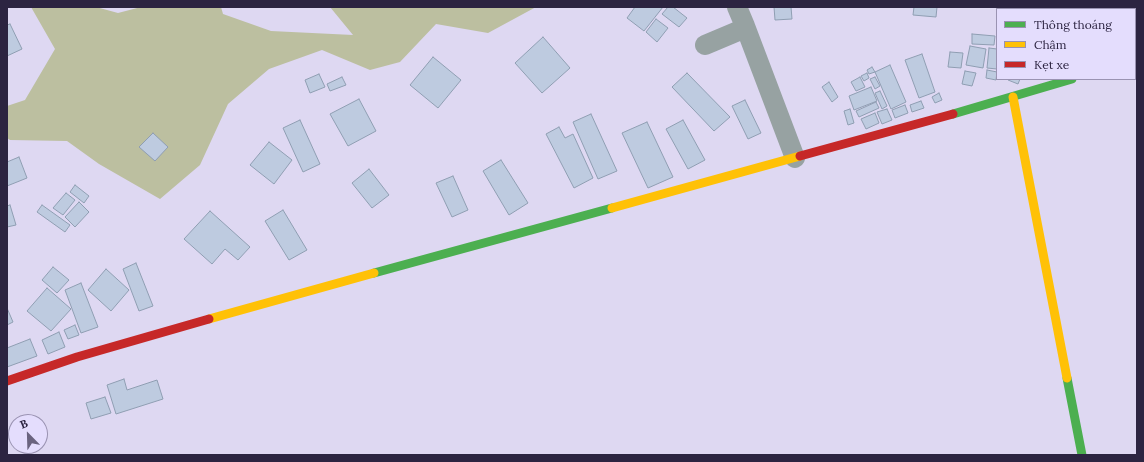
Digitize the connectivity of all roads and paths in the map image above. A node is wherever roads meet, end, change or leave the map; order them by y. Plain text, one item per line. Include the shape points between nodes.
1 (737, 7) edge
2 (744, 26) junction
3 (705, 45) dead end
4 (1069, 80) edge
5 (1013, 97) junction
6 (795, 158) junction
7 (7, 381) edge
8 (1082, 455) edge

1 - 2 street
2 - 3 street via 740,31
2 - 6 street
4 - 5 street
5 - 6 street
5 - 8 street
6 - 7 street via 235,311 77,357

